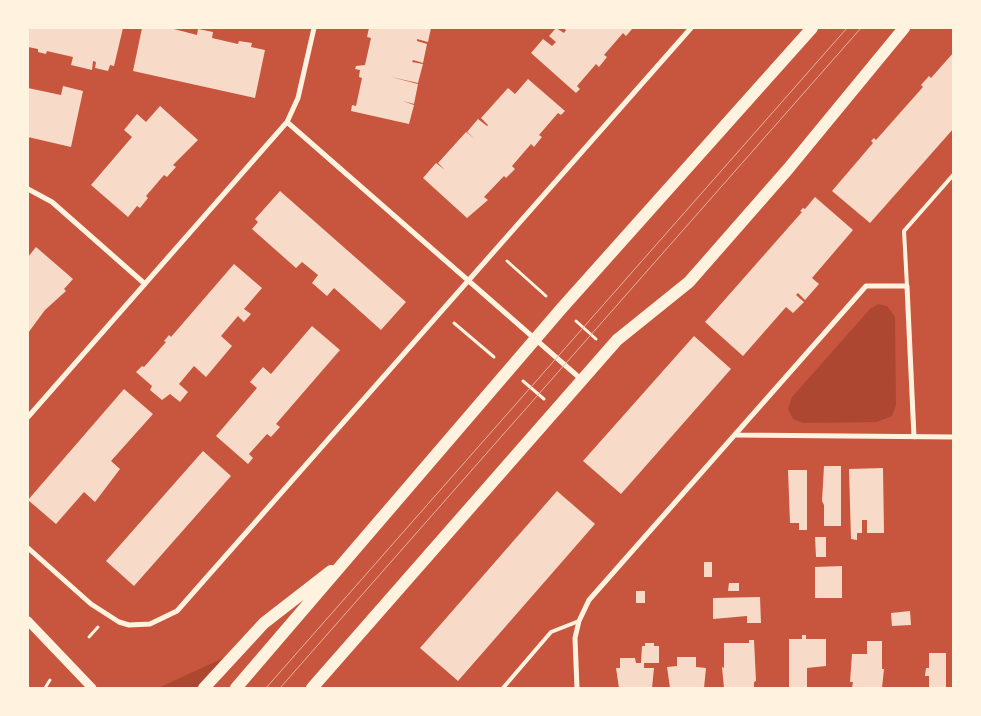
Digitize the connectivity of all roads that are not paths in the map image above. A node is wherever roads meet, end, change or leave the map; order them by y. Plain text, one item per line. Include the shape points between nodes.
1 (314, 28) edge
2 (691, 28) edge
3 (812, 28) edge
4 (904, 28) edge
5 (286, 122) junction
6 (954, 174) edge
7 (28, 189) edge
8 (467, 281) junction
9 (145, 284) junction
10 (908, 286) junction
11 (534, 339) junction
12 (582, 380) junction
13 (28, 417) edge
14 (736, 435) junction
15 (914, 437) junction
16 (954, 437) edge
17 (28, 548) edge
18 (345, 561) junction
19 (28, 621) edge
20 (579, 621) junction
21 (92, 688) edge
22 (204, 688) edge
23 (236, 688) edge
24 (312, 688) edge
25 (503, 688) edge
26 (577, 688) edge

1 - 5 street via 298,98
2 - 8 street
3 - 11 main road
4 - 12 main road via 788,169 689,282 617,340
5 - 8 street
5 - 9 street
6 - 10 lane via 904,231
7 - 9 street via 52,202
8 - 11 street
8 - 17 street via 184,605 169,617 140,625 119,622 91,604
9 - 13 street
10 - 14 street via 866,286
10 - 15 street
11 - 12 street
11 - 18 main road
12 - 24 main road
14 - 15 street
14 - 20 street via 589,600
15 - 16 street
18 - 22 main road via 264,623
18 - 23 main road
19 - 21 street
20 - 25 lane via 551,632
20 - 26 street via 575,638

